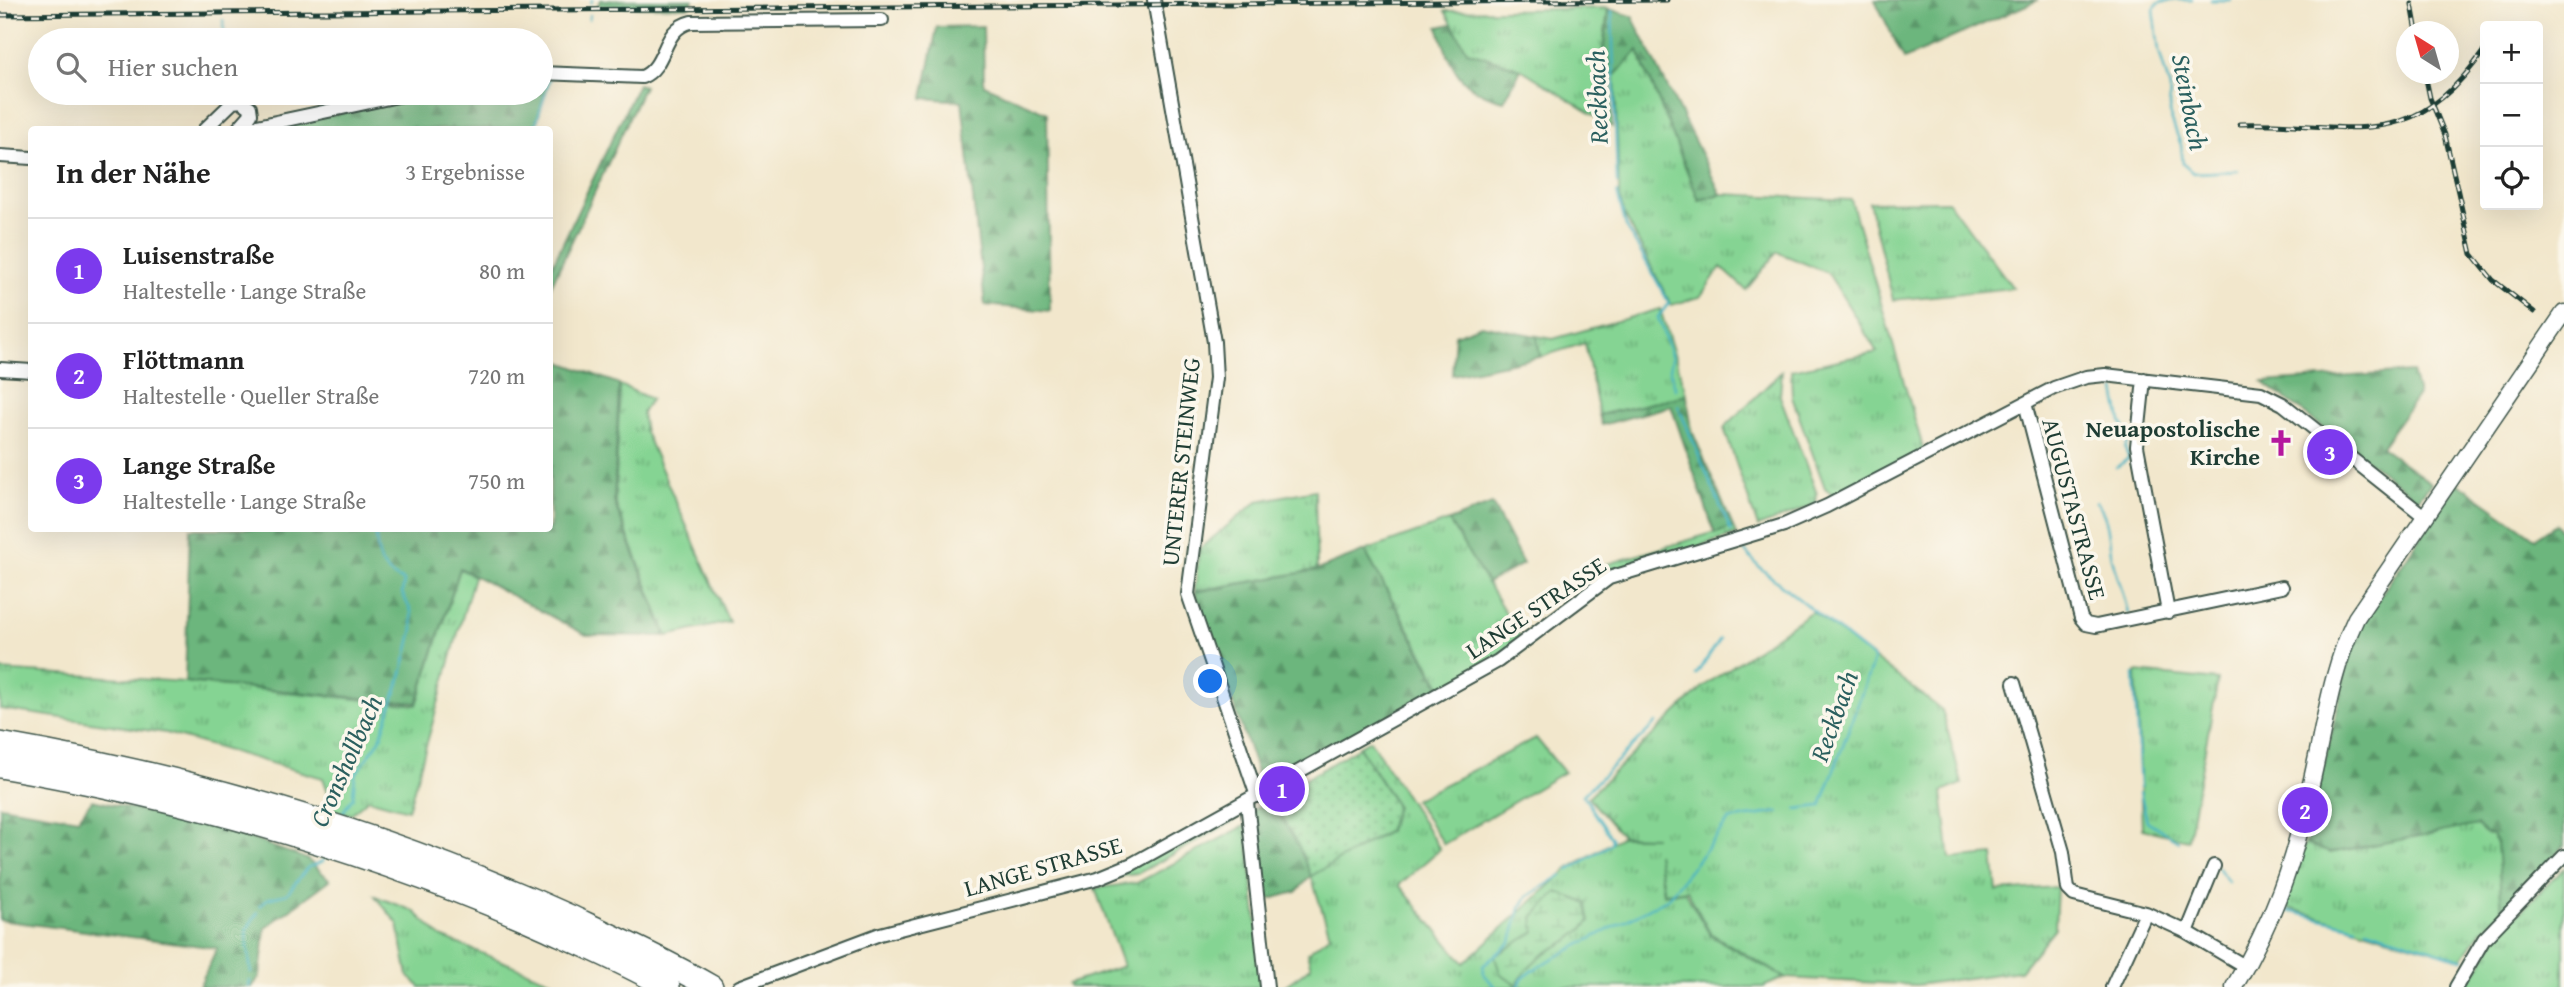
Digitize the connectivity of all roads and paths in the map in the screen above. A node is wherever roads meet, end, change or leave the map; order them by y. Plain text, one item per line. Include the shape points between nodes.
1 (1154, 0) edge
2 (882, 20) dead end
3 (553, 73) edge
4 (230, 105) edge
5 (247, 105) edge
6 (356, 105) edge
7 (208, 126) edge
8 (241, 126) edge
9 (257, 126) edge
10 (0, 156) edge
11 (28, 158) edge
12 (2564, 313) edge
13 (0, 369) edge
14 (28, 371) edge
15 (2144, 379) junction
16 (2025, 403) junction
17 (2424, 516) junction
18 (2282, 587) dead end
19 (2168, 612) junction
20 (2014, 683) dead end
21 (0, 744) edge
22 (0, 766) edge
23 (1252, 799) junction
24 (318, 830) junction
25 (355, 843) junction
26 (2564, 856) edge
27 (2214, 866) dead end
28 (2146, 913) junction
29 (2187, 932) junction
30 (2246, 967) junction
31 (668, 987) edge
32 (711, 987) edge
33 (739, 987) edge
34 (1267, 987) edge
35 (2112, 987) edge
36 (2234, 987) edge
37 (2456, 987) edge

1 - 23 street, UNTERER STEINWEG via 1215,354 1216,378 1188,594
2 - 3 street via 691,22 671,34 655,69 642,77
4 - 7 street
5 - 8 street via 251,114
6 - 9 street
10 - 11 street
12 - 17 street
13 - 14 street
15 - 16 street, LANGE STRASSE via 2086,377
15 - 17 street, LANGE STRASSE via 2273,397
15 - 19 street via 2137,446
16 - 19 street, AUGUSTASTRASSE via 2081,618 2096,626
16 - 23 street, LANGE STRASSE via 1784,525 1609,578 1499,662
17 - 30 street via 2344,643 2286,880 2274,915
18 - 19 street
20 - 28 street via 2063,852 2068,889 2074,895
21 - 24 highway via 104,762
22 - 24 highway via 108,784
23 - 33 street, LANGE STRASSE via 1098,878 880,934
23 - 34 street, UNTERER STEINWEG
24 - 25 highway
25 - 31 highway
25 - 32 highway via 497,884
26 - 37 street via 2484,939
27 - 29 street
28 - 29 street
28 - 35 street
29 - 30 street
30 - 36 street

